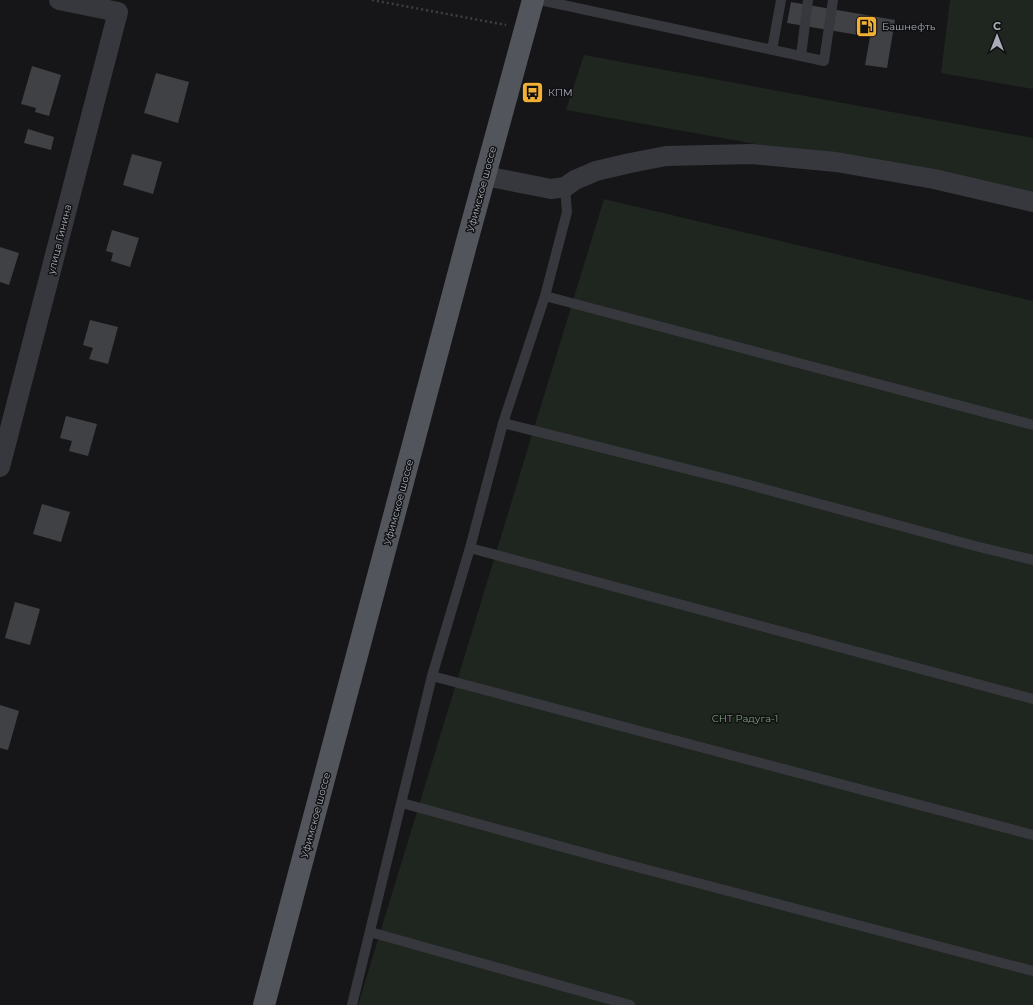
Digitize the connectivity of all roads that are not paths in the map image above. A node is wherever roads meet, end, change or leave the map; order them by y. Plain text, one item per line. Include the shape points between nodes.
1 (59, 0) edge
2 (533, 0) edge
3 (540, 0) edge
4 (780, 0) edge
5 (808, 0) edge
6 (833, 0) edge
7 (772, 50) junction
8 (801, 56) junction
9 (485, 176) junction
10 (565, 187) junction
11 (1033, 202) edge
12 (545, 296) junction
13 (503, 423) junction
14 (1033, 425) edge
15 (0, 467) edge
16 (470, 548) junction
17 (1033, 560) edge
18 (432, 676) junction
19 (1033, 700) edge
20 (402, 803) junction
21 (1033, 836) edge
22 (370, 932) junction
23 (1033, 971) edge
24 (264, 1005) edge
25 (352, 1005) edge
26 (630, 1005) edge

1 - 15 street, улица Гинина via 118,12
2 - 9 main road, Уфимское шоссе
3 - 7 lane
4 - 7 lane
5 - 8 lane
6 - 8 lane via 824,61
7 - 8 lane
9 - 10 street via 551,189
9 - 24 main road, Уфимское шоссе
10 - 11 street via 596,171 666,156 752,154 836,162 934,179
10 - 12 lane via 567,212
12 - 13 lane
12 - 14 lane
13 - 16 lane
13 - 17 lane
16 - 18 lane
16 - 19 lane
18 - 20 lane
18 - 21 lane
20 - 22 lane
20 - 23 lane
22 - 25 lane
22 - 26 lane

